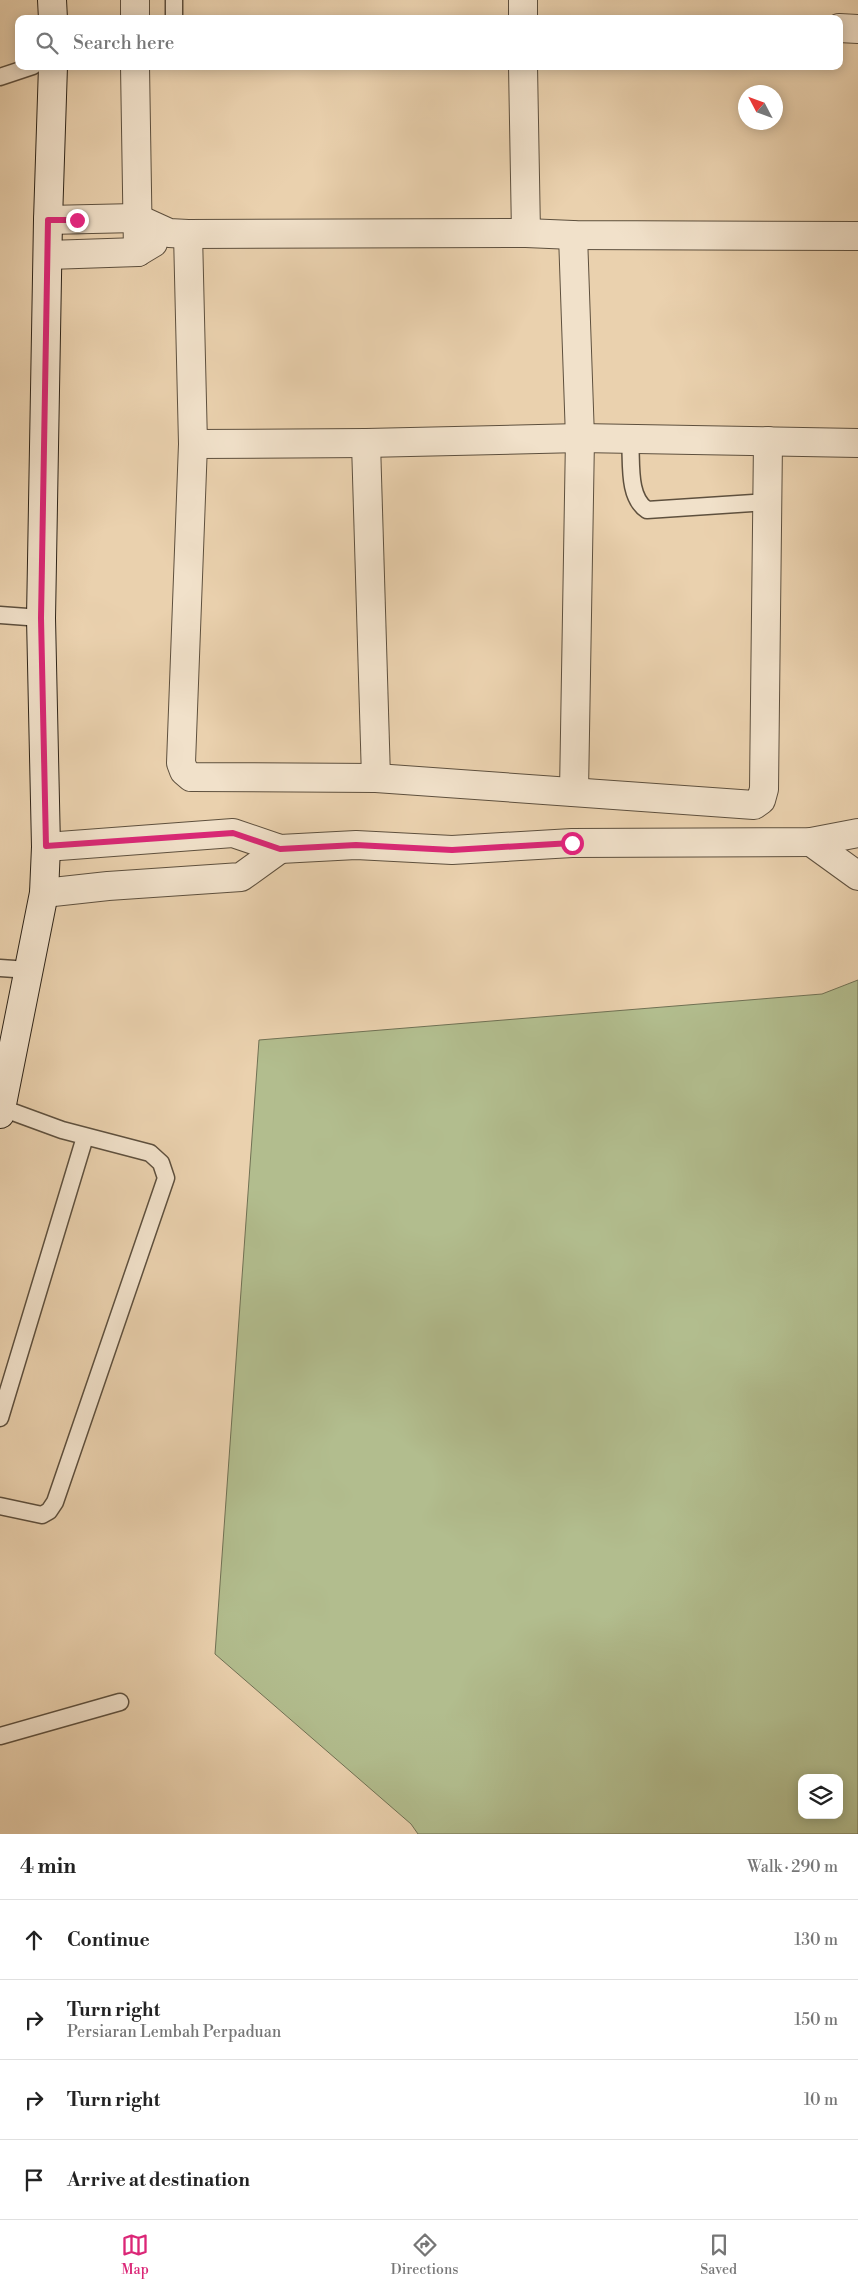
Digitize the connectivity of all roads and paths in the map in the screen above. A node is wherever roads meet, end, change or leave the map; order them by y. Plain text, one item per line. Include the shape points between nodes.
1 (52, 0) edge
2 (135, 0) edge
3 (174, 0) edge
4 (523, 0) edge
5 (52, 15) edge
6 (135, 15) edge
7 (174, 15) edge
8 (523, 15) edge
9 (843, 28) edge
10 (858, 28) edge
11 (20, 70) edge
12 (53, 70) edge
13 (135, 70) edge
14 (524, 70) edge
15 (0, 76) edge
16 (136, 218) junction
17 (48, 220) junction
18 (178, 233) junction
19 (526, 233) junction
20 (574, 235) junction
21 (858, 236) edge
22 (138, 252) junction
23 (48, 255) junction
24 (580, 438) junction
25 (630, 439) junction
26 (768, 442) junction
27 (366, 443) junction
28 (858, 443) edge
29 (193, 444) junction
30 (767, 502) junction
31 (0, 615) edge
32 (41, 618) junction
33 (376, 778) junction
34 (574, 792) junction
35 (858, 833) edge
36 (811, 842) junction
37 (46, 846) junction
38 (280, 849) junction
39 (858, 876) edge
40 (44, 893) junction
41 (0, 968) edge
42 (29, 970) junction
43 (1, 1111) edge
44 (85, 1137) junction
45 (0, 1418) edge
46 (0, 1506) edge
47 (120, 1702) dead end
48 (0, 1736) edge

1 - 5 street
2 - 6 street
3 - 7 lane
4 - 8 street
9 - 10 street
11 - 15 lane
12 - 17 street
13 - 16 street
14 - 19 street
16 - 17 street
16 - 18 street
16 - 22 street
17 - 23 street
18 - 19 street
18 - 22 street
18 - 29 street
19 - 20 street
20 - 21 street
20 - 24 street
22 - 23 street
23 - 32 street
24 - 25 street
24 - 27 street
24 - 34 street
25 - 26 street
25 - 30 lane via 635,495 647,510
26 - 28 street
26 - 30 street
27 - 29 street
27 - 33 street
29 - 33 street via 181,763 184,771 191,777
30 - 34 street via 764,789 761,800 754,805
31 - 32 lane
32 - 37 street
33 - 34 street
35 - 36 street
36 - 38 street via 572,843 452,850 356,845
36 - 39 street
37 - 38 street via 233,833
37 - 40 street
38 - 40 street via 241,877
40 - 42 street
41 - 42 lane
42 - 43 street
43 - 44 lane
44 - 45 lane
44 - 46 lane via 150,1154 160,1163 166,1178 55,1502 42,1515
47 - 48 lane

